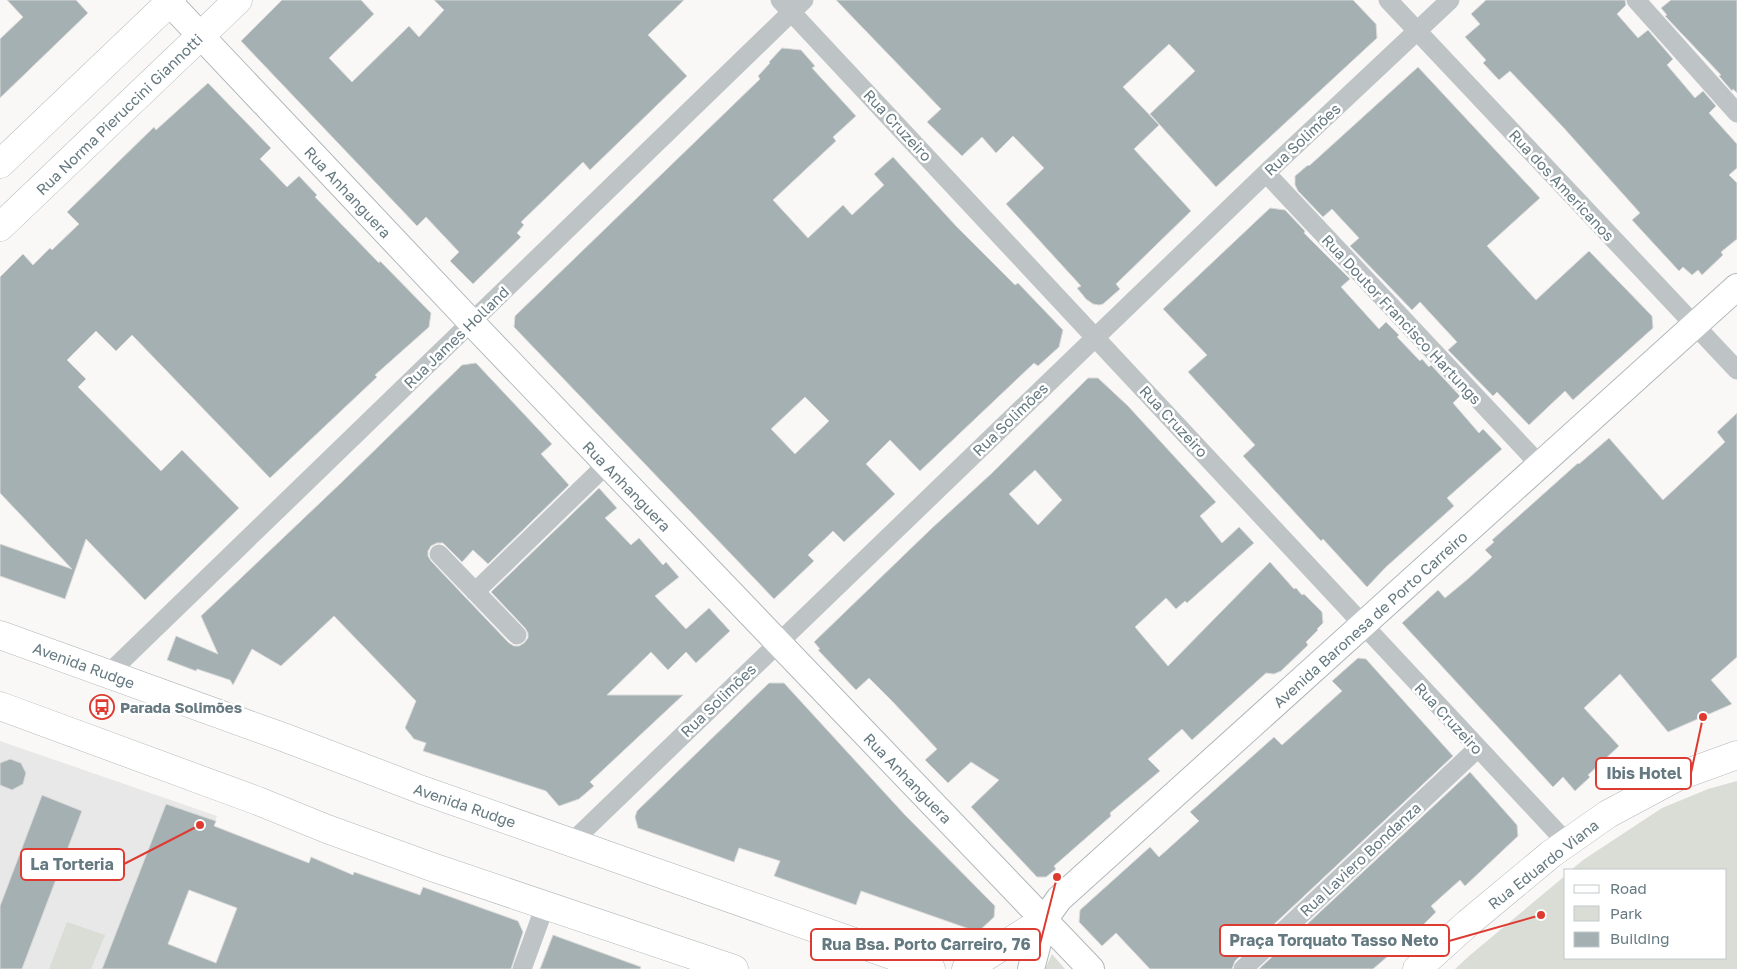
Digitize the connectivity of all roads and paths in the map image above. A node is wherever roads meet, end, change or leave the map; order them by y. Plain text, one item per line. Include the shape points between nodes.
1 (238, 0) edge
2 (1388, 0) edge
3 (1450, 0) edge
4 (1636, 0) edge
5 (169, 1) edge
6 (792, 4) edge
7 (1417, 31) junction
8 (200, 36) junction
9 (1737, 113) edge
10 (0, 164) edge
11 (1266, 173) junction
12 (0, 227) edge
13 (1737, 286) edge
14 (471, 322) junction
15 (1695, 324) junction
16 (1096, 336) junction
17 (1737, 370) edge
18 (607, 464) junction
19 (1539, 464) junction
20 (439, 554) dead end
21 (475, 592) junction
22 (1363, 626) junction
23 (0, 635) edge
24 (517, 635) dead end
25 (778, 642) junction
26 (108, 674) junction
27 (0, 706) edge
28 (1478, 748) junction
29 (1735, 756) edge
30 (572, 842) junction
31 (1567, 843) junction
32 (545, 906) junction
33 (1044, 920) junction
34 (522, 969) edge
35 (734, 969) edge
36 (931, 969) edge
37 (966, 969) edge
38 (1031, 969) edge
39 (1091, 969) edge
40 (1242, 969) edge
41 (1417, 969) edge

1 - 8 main road, Rua Norma Pieruccini Giannotti
2 - 7 street, Rua dos Americanos
3 - 7 street, Rua Solimões
4 - 9 street
5 - 8 street, Rua Anhanguera
5 - 10 main road
6 - 14 street, Rua James Holland
6 - 16 street, Rua Cruzeiro
7 - 11 street, Rua Solimões
7 - 15 street, Rua dos Americanos
8 - 12 main road, Rua Norma Pieruccini Giannotti
8 - 14 street, Rua Anhanguera
11 - 16 street, Rua Solimões
11 - 19 street, Rua Doutor Francisco Hartungs
13 - 15 street, Avenida Baronesa de Porto Carreiro
14 - 18 street, Rua Anhanguera
14 - 26 street, Rua James Holland
15 - 17 street, Rua dos Americanos
15 - 19 street, Avenida Baronesa de Porto Carreiro
16 - 22 street, Rua Cruzeiro
16 - 25 street, Rua Solimões
18 - 21 street
18 - 25 street, Rua Anhanguera
19 - 22 street, Avenida Baronesa de Porto Carreiro
20 - 21 street
21 - 24 street
22 - 28 street, Rua Cruzeiro
22 - 33 street, Avenida Baronesa de Porto Carreiro via 1059,899
23 - 26 main road, Avenida Rudge
25 - 30 street, Rua Solimões
25 - 33 street, Rua Anhanguera
26 - 30 main road, Avenida Rudge
27 - 32 main road via 258,800 336,832
28 - 31 street, Rua Cruzeiro
28 - 40 street, Rua Laviero Bondanza
29 - 31 main road, Rua Eduardo Viana via 1678,776 1608,814
30 - 36 main road, Avenida Rudge
31 - 41 main road, Rua Eduardo Viana
32 - 34 street
32 - 35 main road
33 - 37 main road
33 - 38 street, Avenida Baronesa de Porto Carreiro
33 - 39 street, Rua Anhanguera

